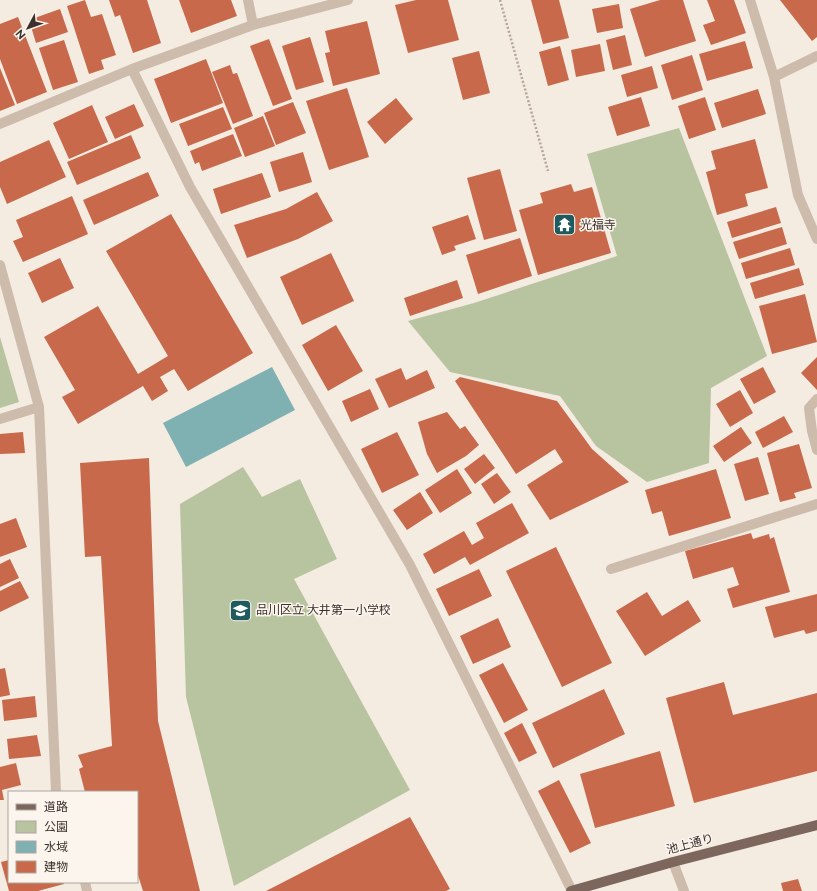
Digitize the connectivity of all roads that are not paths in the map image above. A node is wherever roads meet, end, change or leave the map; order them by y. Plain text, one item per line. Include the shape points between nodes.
1 (248, 0) edge
2 (348, 0) edge
3 (750, 0) edge
4 (254, 25) junction
5 (817, 56) edge
6 (132, 69) junction
7 (774, 77) junction
8 (0, 124) edge
9 (817, 239) edge
10 (0, 265) edge
11 (817, 399) edge
12 (39, 407) junction
13 (0, 419) edge
14 (817, 450) edge
15 (817, 504) edge
16 (611, 568) dead end
17 (56, 791) edge
18 (817, 825) edge
19 (673, 862) junction
20 (571, 891) edge
21 (684, 891) edge

1 - 4 street
2 - 4 street
3 - 7 street
4 - 6 street
5 - 7 street
6 - 8 street
6 - 20 street via 190,187 410,565
7 - 9 street via 798,194
10 - 12 street
11 - 14 street via 809,408
12 - 13 street
12 - 17 street
15 - 16 street
18 - 19 main road, 池上通り
19 - 20 main road, 池上通り
19 - 21 street

